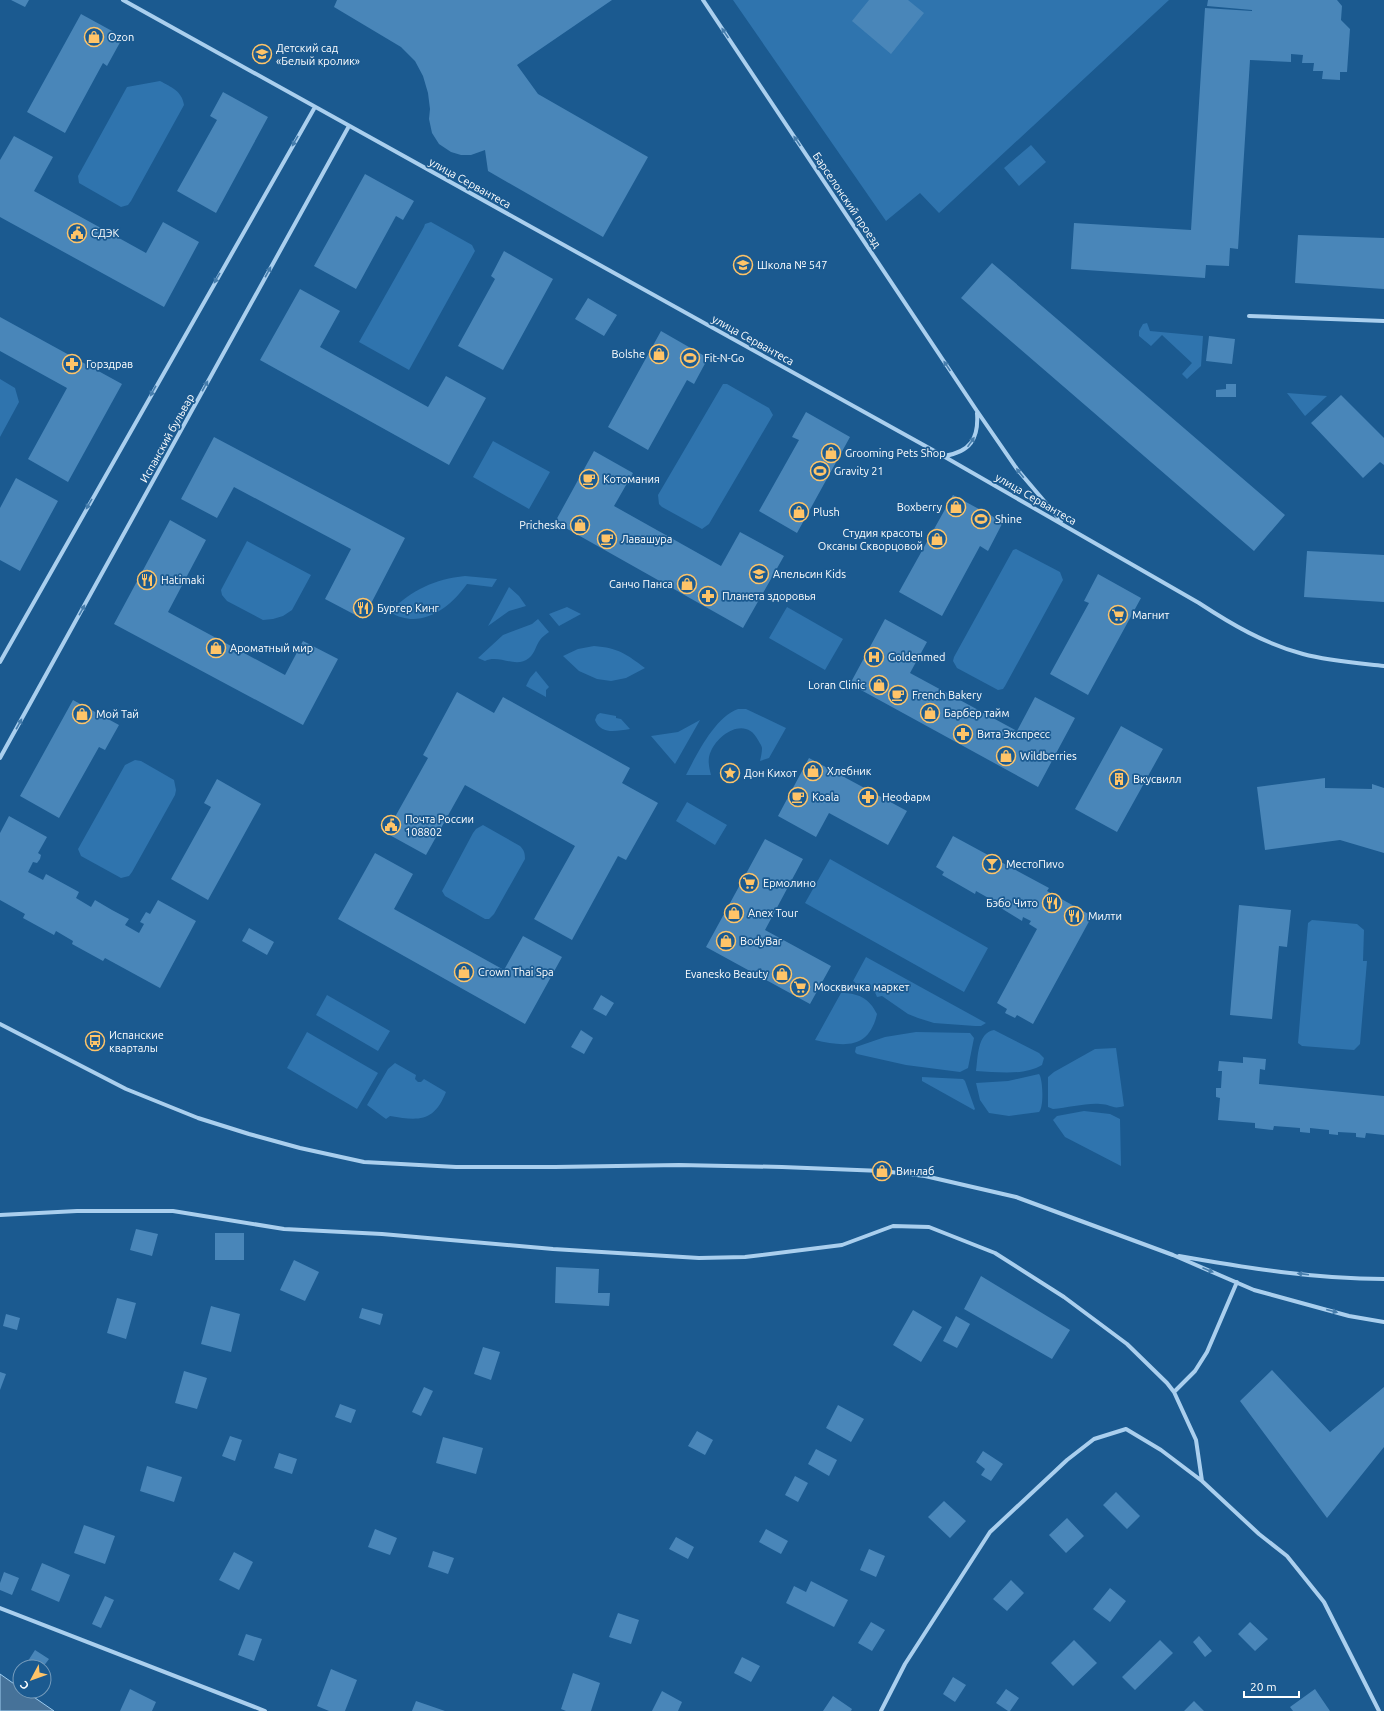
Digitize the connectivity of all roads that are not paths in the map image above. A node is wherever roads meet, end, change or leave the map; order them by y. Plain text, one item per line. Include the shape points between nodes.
1 (123, 0) edge
2 (703, 0) edge
3 (315, 107) junction
4 (349, 126) junction
5 (1249, 316) dead end
6 (1384, 321) edge
7 (977, 411) junction
8 (944, 456) junction
9 (1063, 525) junction
10 (0, 662) edge
11 (1384, 666) edge
12 (0, 758) edge
13 (0, 1024) edge
14 (0, 1215) edge
15 (1172, 1255) junction
16 (1384, 1279) edge
17 (1237, 1282) junction
18 (1384, 1322) edge
19 (1174, 1392) junction
20 (1202, 1481) junction
21 (0, 1608) edge
22 (265, 1711) edge
23 (881, 1711) edge
24 (1379, 1711) edge

1 - 3 street, улица Сервантеса
7 -> 2 street, Барселонский проезд
3 - 4 street, улица Сервантеса
3 -> 10 street
4 - 8 street, улица Сервантеса
12 -> 4 street, Испанский бульвар
5 - 6 street
8 -> 7 street via 957,454 968,447 978,427
9 -> 7 street, Барселонский проезд via 1017,469
8 - 9 street, улица Сервантеса
9 - 11 street, улица Сервантеса via 1225,620 1278,646 1327,660
13 - 15 street via 126,1089 198,1118 293,1146 364,1162 464,1167 679,1165 882,1171 925,1176 1016,1197
14 - 19 street via 76,1211 173,1211 284,1229 699,1258 745,1258 842,1245 892,1226 929,1227 995,1253 1064,1297 1127,1344
16 -> 15 street via 1346,1279
15 -> 17 street
17 -> 18 street via 1254,1290 1349,1316
17 - 19 street via 1207,1352 1195,1371
19 - 20 street via 1196,1440
20 - 23 street via 1161,1450 1126,1429 1094,1439 1067,1460 990,1532 905,1664
20 - 24 street via 1259,1534 1287,1556 1324,1602
21 - 22 street

